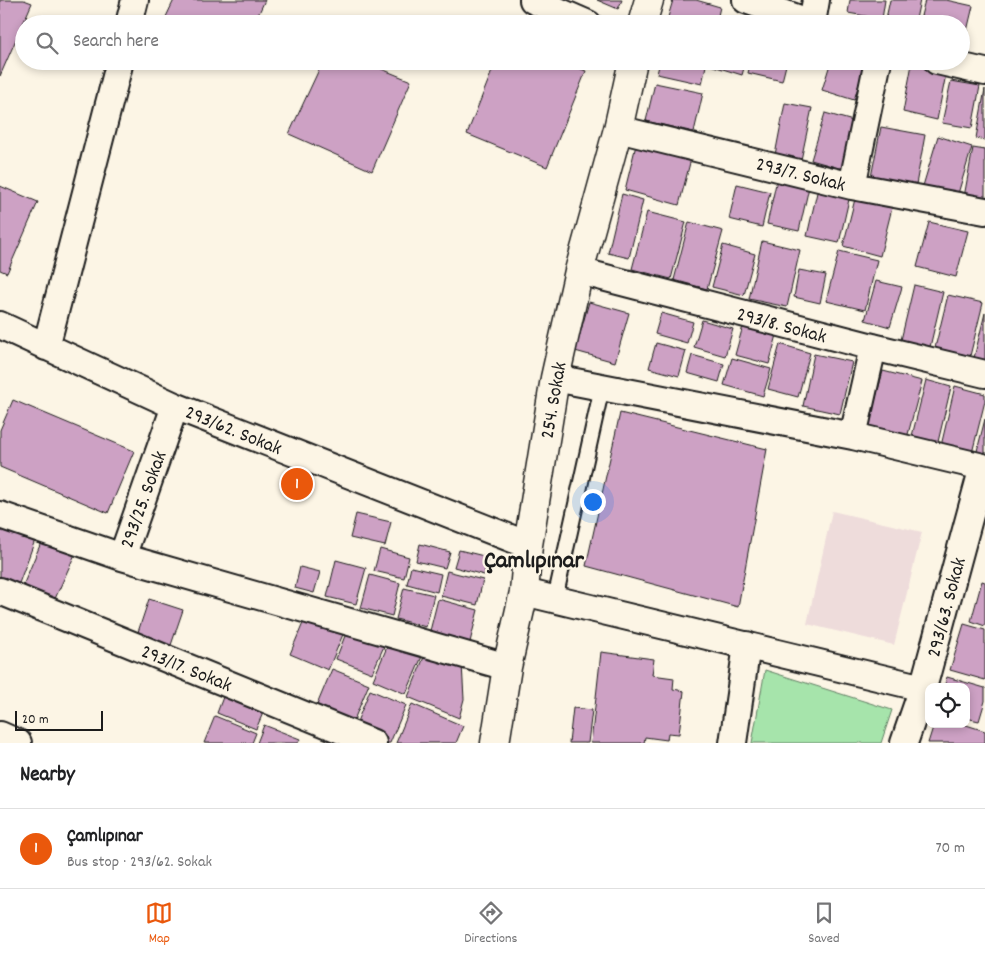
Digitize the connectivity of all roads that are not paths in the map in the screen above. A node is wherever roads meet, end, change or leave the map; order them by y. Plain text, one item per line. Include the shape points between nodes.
1 (135, 0) edge
2 (532, 0) edge
3 (648, 0) edge
4 (746, 0) edge
5 (131, 15) edge
6 (567, 15) edge
7 (644, 15) edge
8 (810, 15) edge
9 (970, 69) edge
10 (118, 70) edge
11 (631, 70) edge
12 (876, 70) edge
13 (985, 72) edge
14 (618, 129) junction
15 (852, 186) junction
16 (985, 212) edge
17 (579, 271) junction
18 (0, 325) edge
19 (46, 347) junction
20 (873, 347) junction
21 (985, 374) edge
22 (555, 378) junction
23 (602, 386) junction
24 (175, 406) junction
25 (853, 436) junction
26 (984, 467) edge
27 (0, 516) edge
28 (528, 546) junction
29 (122, 557) junction
30 (0, 590) edge
31 (524, 592) junction
32 (555, 599) junction
33 (746, 645) junction
34 (507, 667) junction
35 (923, 688) junction
36 (0, 735) edge
37 (18, 743) edge
38 (373, 743) edge
39 (495, 743) edge
40 (733, 743) edge
41 (904, 743) edge

1 - 5 street
2 - 6 street
3 - 7 street
4 - 8 street
9 - 13 street
10 - 19 street
11 - 14 street, 254. Sokak
12 - 15 street
14 - 15 street, 293/7. Sokak
14 - 17 street, 254. Sokak
15 - 16 street, 293/7. Sokak
17 - 20 street, 293/8. Sokak
17 - 22 street, 254. Sokak
18 - 19 street, 293/62. Sokak
19 - 24 street, 293/62. Sokak
20 - 21 street, 293/8. Sokak
20 - 25 street
22 - 23 street, 293/63. Sokak
22 - 28 street, 254. Sokak
23 - 25 street, 293/63. Sokak
23 - 32 lane
24 - 28 street, 293/62. Sokak
24 - 29 street, 293/25. Sokak
25 - 26 street, 293/63. Sokak
26 - 35 street, 293/63. Sokak
27 - 29 street, 293/25. Sokak
28 - 31 street, 254. Sokak
29 - 34 street
30 - 38 street, 293/17. Sokak
31 - 32 street
31 - 34 street, 254. Sokak
32 - 33 street
33 - 35 street
33 - 40 street
34 - 39 street, 254. Sokak
35 - 41 street, 293/63. Sokak
36 - 37 street

